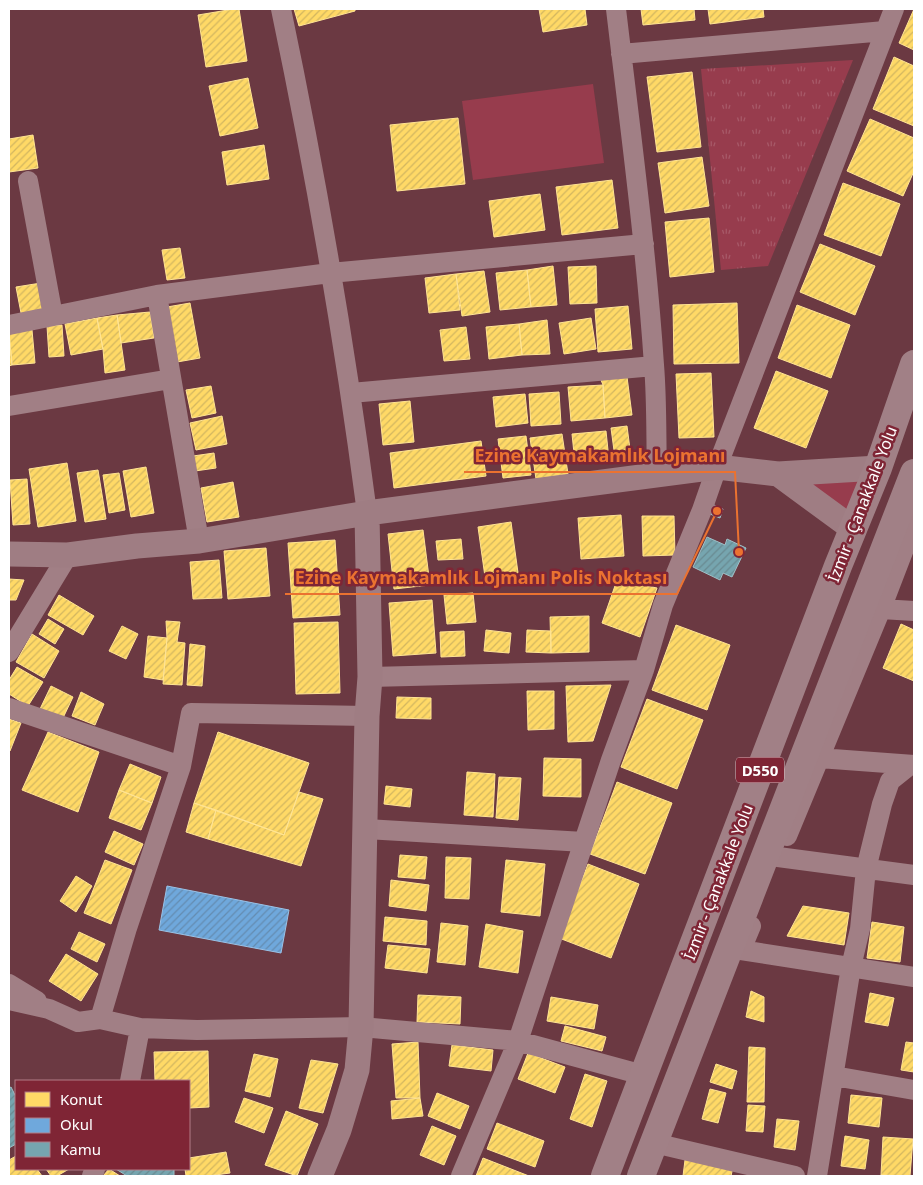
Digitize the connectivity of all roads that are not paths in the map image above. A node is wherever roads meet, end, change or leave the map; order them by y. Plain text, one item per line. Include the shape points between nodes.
1 (281, 9) edge
2 (616, 9) edge
3 (894, 9) edge
4 (885, 31) junction
5 (621, 54) junction
6 (28, 181) dead end
7 (644, 244) junction
8 (330, 273) junction
9 (157, 295) junction
10 (53, 316) junction
11 (9, 325) edge
12 (914, 364) edge
13 (654, 366) junction
14 (171, 380) junction
15 (351, 392) junction
16 (9, 406) edge
17 (717, 467) junction
18 (878, 468) junction
19 (778, 474) junction
20 (657, 475) junction
21 (913, 478) edge
22 (366, 513) junction
23 (914, 523) edge
24 (853, 529) junction
25 (199, 541) junction
26 (9, 554) edge
27 (68, 555) junction
28 (881, 609) junction
29 (914, 610) edge
30 (9, 652) edge
31 (644, 670) junction
32 (370, 678) junction
33 (9, 708) edge
34 (368, 716) junction
35 (819, 758) junction
36 (912, 765) edge
37 (181, 766) junction
38 (366, 829) junction
39 (584, 842) junction
40 (778, 857) junction
41 (866, 869) junction
42 (914, 875) edge
43 (851, 967) junction
44 (914, 977) edge
45 (9, 984) edge
46 (9, 1000) edge
47 (49, 1009) junction
48 (100, 1019) junction
49 (361, 1026) junction
50 (140, 1028) junction
51 (518, 1041) junction
52 (643, 1075) junction
53 (834, 1076) junction
54 (130, 1080) edge
55 (914, 1090) edge
56 (654, 1143) junction
57 (320, 1176) edge
58 (461, 1176) edge
59 (604, 1176) edge
60 (641, 1176) edge
61 (796, 1176) edge
62 (817, 1176) edge

1 - 8 street
2 - 5 street
3 - 4 street
4 - 5 street
4 - 17 street
5 - 7 street
6 - 10 street
7 - 8 street
7 - 13 street
8 - 9 street
8 - 15 street
9 - 10 street
9 - 14 street
10 - 11 street
12 - 18 highway, İzmir - Çanakkale Yolu / D550
13 - 15 street
13 - 20 street
14 - 16 street
14 - 25 street
15 - 22 street
17 - 19 main road
17 - 20 main road
17 - 31 street via 663,605
18 - 19 main road
18 - 24 highway, İzmir - Çanakkale Yolu / D550
19 - 24 main road
20 - 22 main road
21 - 56 highway, D550
22 - 25 main road
22 - 32 main road
23 - 28 street
24 - 52 highway, İzmir - Çanakkale Yolu / D550
25 - 27 main road
26 - 27 main road
27 - 30 street
28 - 29 street
28 - 35 street
31 - 32 street
31 - 39 street
32 - 34 main road
33 - 37 street
34 - 37 street via 192,713
34 - 38 main road
35 - 36 street
35 - 40 street
36 - 41 street via 890,781
37 - 48 street
38 - 39 street
38 - 49 main road
39 - 51 street
40 - 41 street
40 - 43 street via 741,950
41 - 42 street
41 - 43 street via 860,929
43 - 44 street
43 - 53 street
45 - 47 street
46 - 47 street
47 - 48 street via 78,1022
48 - 50 street
49 - 50 street via 197,1030
49 - 51 street
49 - 57 main road via 358,1070
50 - 54 street
51 - 52 street
51 - 58 street
52 - 59 highway, İzmir - Çanakkale Yolu / D550
53 - 55 street
53 - 62 street
56 - 60 highway, D550
56 - 61 street

